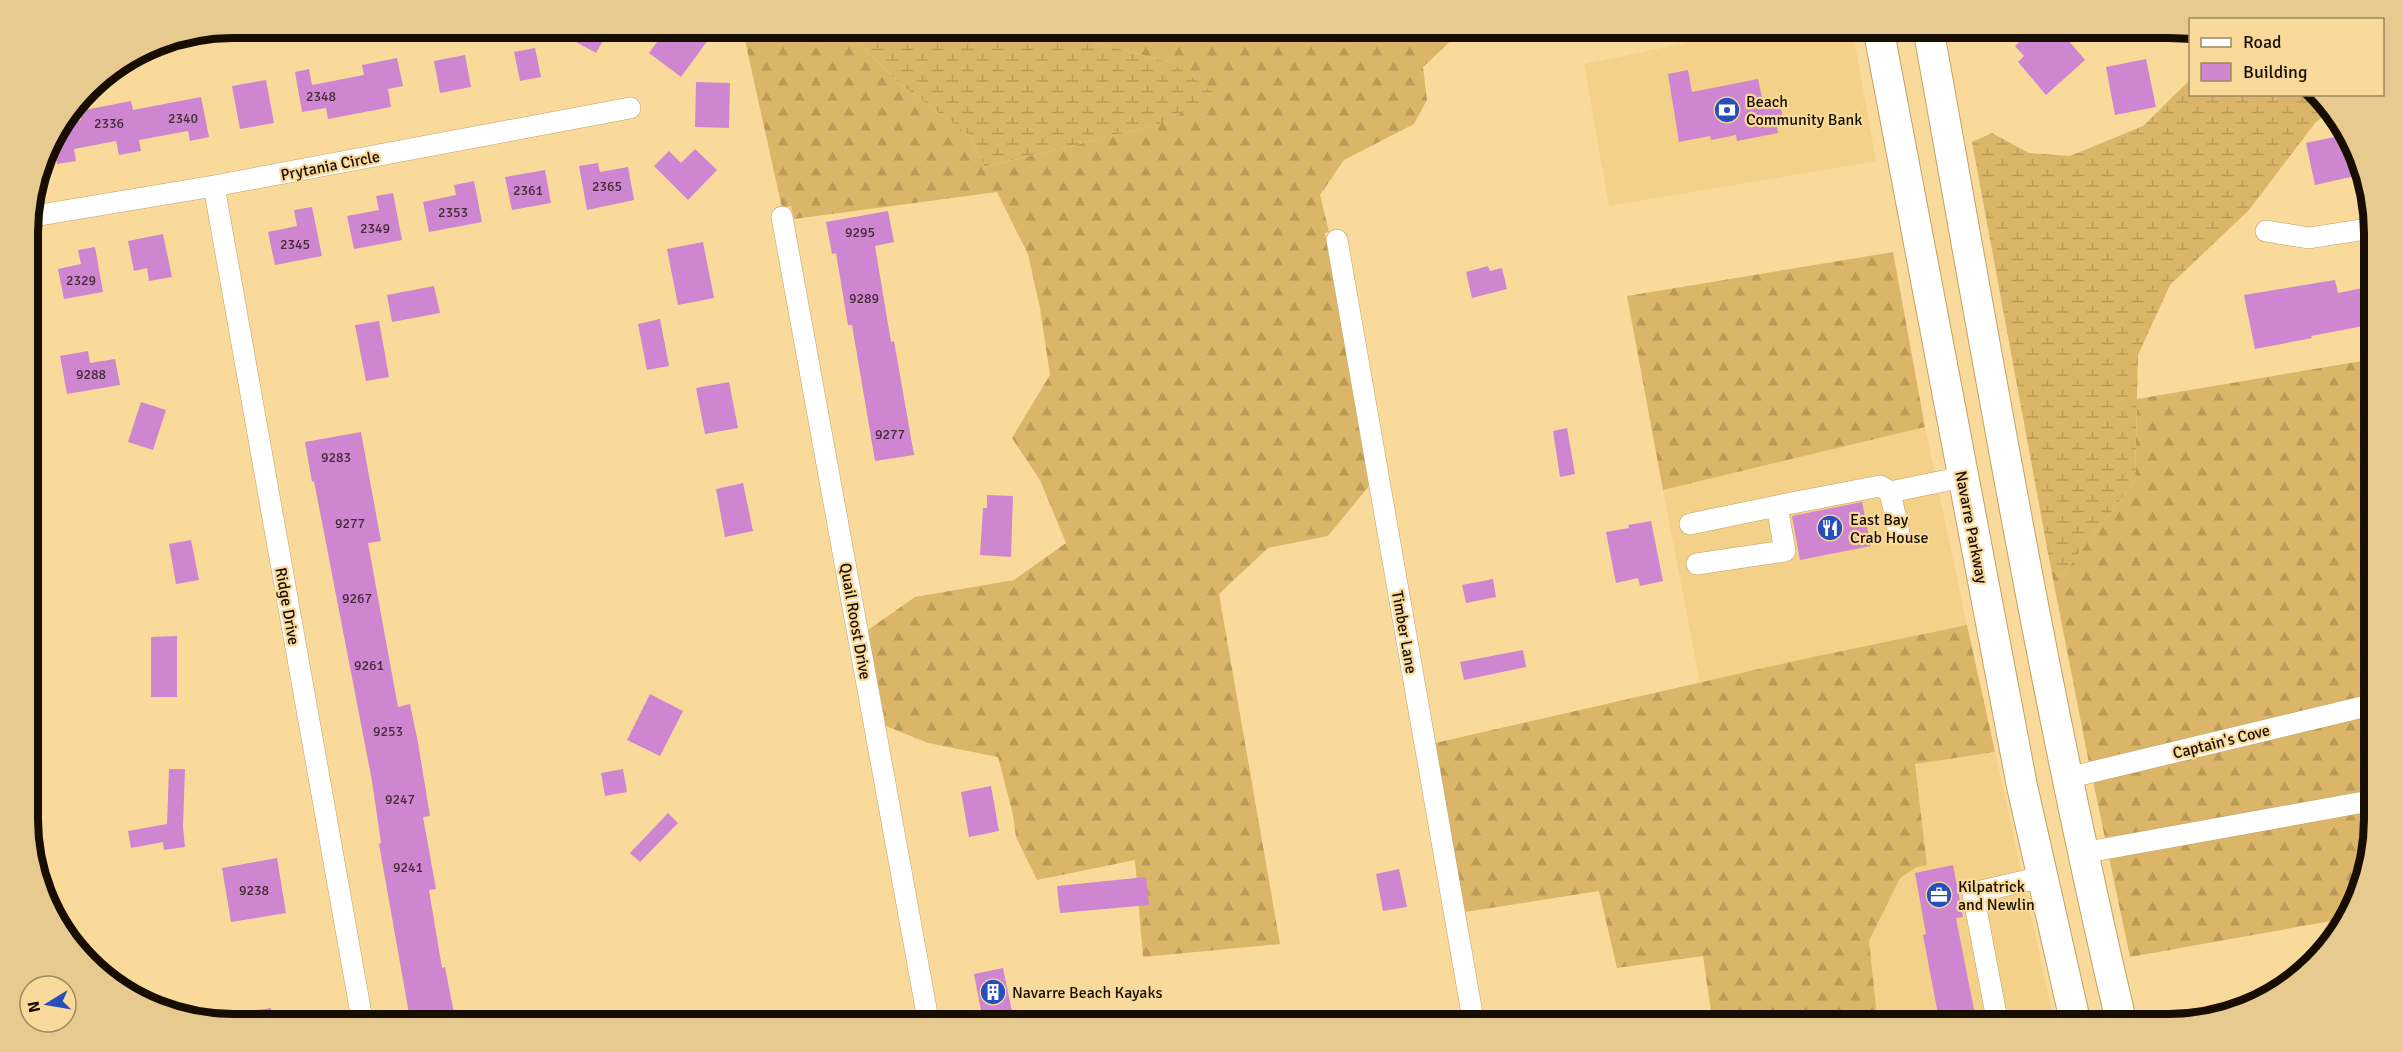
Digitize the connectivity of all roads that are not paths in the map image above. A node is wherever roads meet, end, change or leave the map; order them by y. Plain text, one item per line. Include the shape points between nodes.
1 (1880, 38) edge
2 (1930, 38) edge
3 (630, 108) dead end
4 (214, 186) junction
5 (39, 215) edge
6 (782, 217) dead end
7 (2364, 229) edge
8 (2266, 231) dead end
9 (1337, 240) dead end
10 (1963, 477) junction
11 (1890, 492) junction
12 (1777, 506) junction
13 (1690, 524) dead end
14 (1899, 533) dead end
15 (1697, 564) dead end
16 (2364, 707) edge
17 (2067, 778) junction
18 (2364, 802) edge
19 (2082, 853) junction
20 (2042, 876) junction
21 (361, 1014) edge
22 (927, 1014) edge
23 (1472, 1014) edge
24 (1996, 1014) edge
25 (2073, 1014) edge
26 (2119, 1014) edge

1 - 10 highway, Navarre Parkway
2 - 17 highway
3 - 4 street, Prytania Circle
4 - 5 street, Prytania Circle
4 - 21 street, Ridge Drive
6 - 22 street, Quail Roost Drive
7 - 8 street via 2309,238
9 - 23 street, Timber Lane
10 - 11 street
10 - 20 highway, Navarre Parkway
11 - 12 street via 1880,486
11 - 14 street
12 - 13 street
12 - 15 street via 1785,551
16 - 17 street, Captain's Cove
17 - 19 highway
18 - 19 street
19 - 26 highway
20 - 24 street via 1973,893
20 - 25 highway, Navarre Parkway

